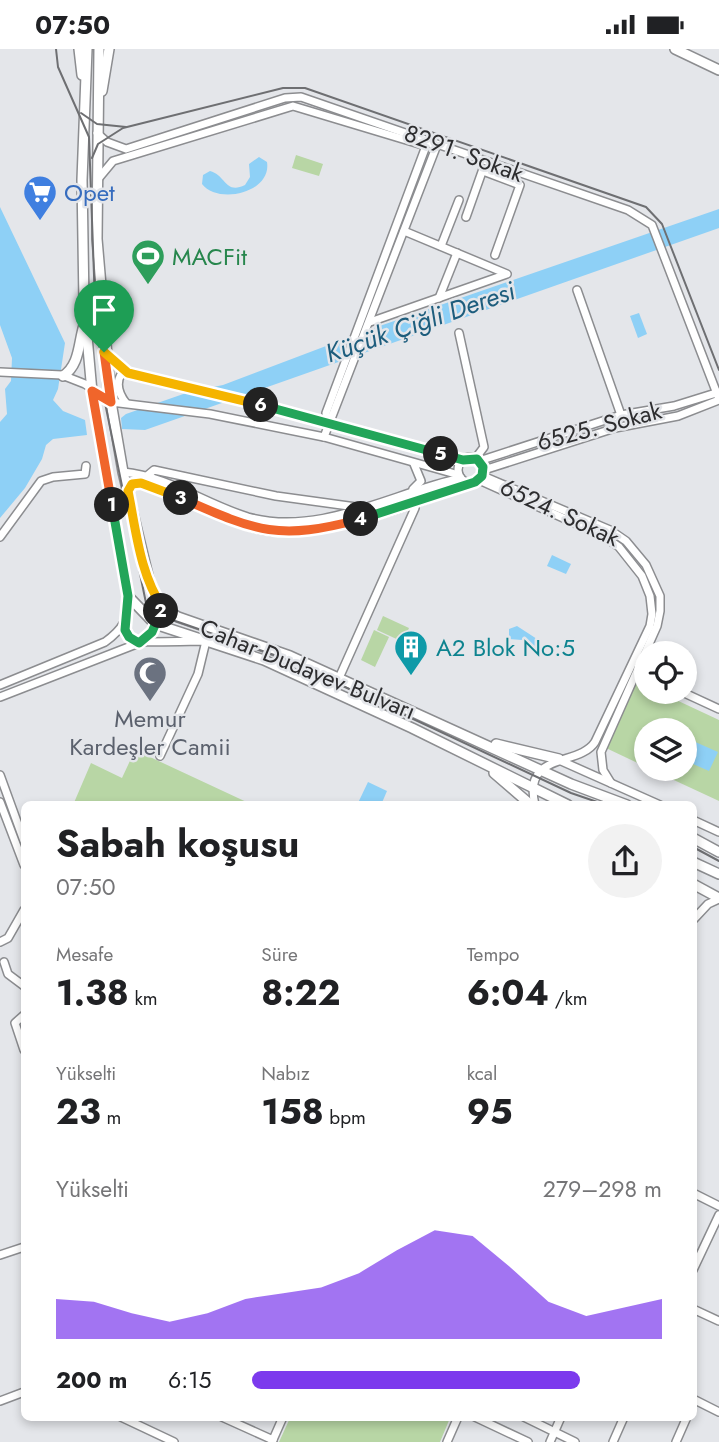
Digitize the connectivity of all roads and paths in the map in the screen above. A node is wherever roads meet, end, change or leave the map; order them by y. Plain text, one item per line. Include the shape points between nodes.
1 (79, 49) edge
2 (87, 49) edge
3 (99, 49) edge
4 (109, 49) edge
5 (675, 49) edge
6 (719, 70) edge
7 (86, 100) junction
8 (96, 109) junction
9 (97, 133) junction
10 (429, 144) junction
11 (486, 162) junction
12 (483, 171) junction
13 (98, 179) junction
14 (459, 200) dead end
15 (466, 217) dead end
16 (404, 231) junction
17 (441, 246) junction
18 (457, 253) junction
19 (495, 255) dead end
20 (577, 290) dead end
21 (439, 297) junction
22 (86, 320) junction
23 (369, 324) junction
24 (459, 333) dead end
25 (104, 352) junction
26 (4, 372) edge
27 (128, 373) junction
28 (64, 376) junction
29 (92, 391) junction
30 (718, 396) edge
31 (111, 402) junction
32 (126, 403) junction
33 (621, 415) junction
34 (328, 422) junction
35 (324, 437) junction
36 (463, 460) junction
37 (477, 460) junction
38 (413, 463) junction
39 (86, 466) dead end
40 (123, 471) junction
41 (148, 475) junction
42 (482, 475) junction
43 (460, 477) junction
44 (469, 483) junction
45 (128, 491) junction
46 (406, 493) junction
47 (360, 507) junction
48 (415, 508) dead end
49 (0, 537) edge
50 (128, 596) junction
51 (163, 608) junction
52 (126, 621) junction
53 (155, 624) junction
54 (206, 641) junction
55 (650, 641) edge
56 (139, 643) junction
57 (634, 676) edge
58 (339, 678) junction
59 (0, 685) edge
60 (0, 698) edge
61 (697, 699) edge
62 (719, 709) edge
63 (454, 730) junction
64 (466, 754) junction
65 (160, 756) dead end
66 (559, 759) junction
67 (542, 771) junction
68 (0, 775) edge
69 (611, 783) junction
70 (536, 787) junction
71 (528, 801) edge
72 (534, 801) edge
73 (561, 801) edge
74 (617, 801) edge
75 (651, 801) edge
76 (0, 802) edge
77 (697, 822) edge
78 (705, 825) junction
79 (719, 825) edge
80 (719, 832) edge
81 (21, 833) edge
82 (697, 840) edge
83 (719, 852) edge
84 (21, 857) edge
85 (697, 864) edge
86 (719, 874) edge
87 (697, 886) edge
88 (719, 898) edge
89 (21, 915) edge
90 (697, 916) edge
91 (0, 942) edge
92 (4, 962) dead end
93 (21, 984) edge
94 (21, 1018) edge
95 (21, 1041) edge
96 (697, 1195) edge
97 (719, 1206) edge
98 (719, 1215) edge
99 (21, 1248) edge
100 (0, 1255) edge
101 (697, 1262) edge
102 (697, 1310) edge
103 (719, 1321) edge
104 (21, 1393) edge
105 (0, 1401) edge
106 (697, 1403) edge
107 (719, 1412) edge
108 (129, 1421) edge
109 (230, 1421) edge
110 (281, 1421) edge
111 (456, 1421) edge
112 (483, 1421) edge
113 (498, 1421) edge
114 (532, 1421) edge
115 (559, 1421) edge
116 (622, 1421) edge
117 (685, 1421) edge
118 (496, 1427) junction
119 (554, 1432) junction
120 (272, 1441) edge
121 (174, 1442) edge
122 (446, 1442) edge
123 (528, 1442) edge
124 (550, 1442) edge
125 (575, 1442) edge
126 (614, 1442) edge
127 (676, 1442) edge

1 - 7 main road
2 - 7 main road
3 - 8 main road
4 - 8 main road
5 - 6 main road
7 - 22 main road via 82,137
8 - 9 main road
9 - 10 street, 8291. Sokak via 126,149 301,97
9 - 13 main road
10 - 11 street, 8291. Sokak
10 - 13 street, 8291. Sokak via 293,106 113,161
10 - 16 street via 435,150
10 - 34 street via 326,413
11 - 12 street
11 - 30 street, 8291. Sokak via 628,210 652,225
12 - 15 street
12 - 19 street via 520,185
13 - 25 main road
14 - 17 street
16 - 17 street
16 - 23 street
17 - 18 street
18 - 21 street
18 - 21 street via 507,274
20 - 33 street
21 - 23 street
22 - 28 main road via 77,361
22 - 29 main road
23 - 34 street
24 - 37 street via 484,447
25 - 27 main road
25 - 31 main road
26 - 28 street
27 - 32 street via 119,377 120,395
27 - 34 street
28 - 29 street
29 - 31 street
29 - 50 main road
30 - 33 street, 6525. Sokak
30 - 42 street, 6525. Sokak via 678,416 615,428
31 - 32 street
31 - 40 main road
32 - 35 street
33 - 37 street, 6525. Sokak
34 - 35 street
34 - 36 street
35 - 38 street
36 - 37 street
36 - 43 street via 458,467
37 - 42 street
38 - 43 street
38 - 46 street via 421,481
39 - 49 street via 85,474 41,481
40 - 41 street
40 - 45 main road
41 - 47 street via 154,470 276,496
41 - 47 street via 248,516 280,523 307,522
42 - 44 street
42 - 55 street, 6524. Sokak via 626,541 646,565 660,596 657,626
42 - 66 street, 6524. Sokak via 619,547 642,576 650,596 650,626 595,742 586,753
43 - 44 street
43 - 46 street
44 - 45 street via 324,529 290,533 242,524 141,483 132,484
45 - 51 main road via 145,571
46 - 47 street
48 - 58 street
50 - 52 street
50 - 53 main road, Cahar Dudayev Bulvarı
51 - 53 street
51 - 58 main road, Cahar Dudayev Bulvarı
52 - 56 street via 127,634
52 - 59 street via 105,642
53 - 54 main road, Cahar Dudayev Bulvarı
53 - 56 street
54 - 56 street
54 - 64 main road, Cahar Dudayev Bulvarı via 264,660
54 - 65 street via 198,674
56 - 60 street
57 - 69 street, 6524. Sokak via 601,752
58 - 63 main road, Cahar Dudayev Bulvarı
61 - 62 street
63 - 66 main road
63 - 67 main road, Cahar Dudayev Bulvarı
64 - 70 main road, Cahar Dudayev Bulvarı
64 - 71 main road
66 - 67 street, 6524. Sokak
66 - 69 street
67 - 70 street
67 - 74 main road, Cahar Dudayev Bulvarı
68 - 81 street
69 - 75 street
70 - 72 street
70 - 73 main road, Cahar Dudayev Bulvarı
76 - 84 street
77 - 78 street
78 - 79 street
78 - 80 street
82 - 83 main road
85 - 86 main road
87 - 88 main road
88 - 90 street
89 - 91 street via 8,938
92 - 93 street via 8,974
94 - 95 street via 15,1023
96 - 97 street
98 - 101 street
99 - 100 street
102 - 103 street
104 - 105 street
106 - 107 street
108 - 121 street
109 - 120 street
110 - 120 street
111 - 122 street
112 - 118 street
113 - 118 street
114 - 119 street
115 - 119 street
116 - 126 street
117 - 127 street
118 - 123 street
119 - 124 street
119 - 125 street

